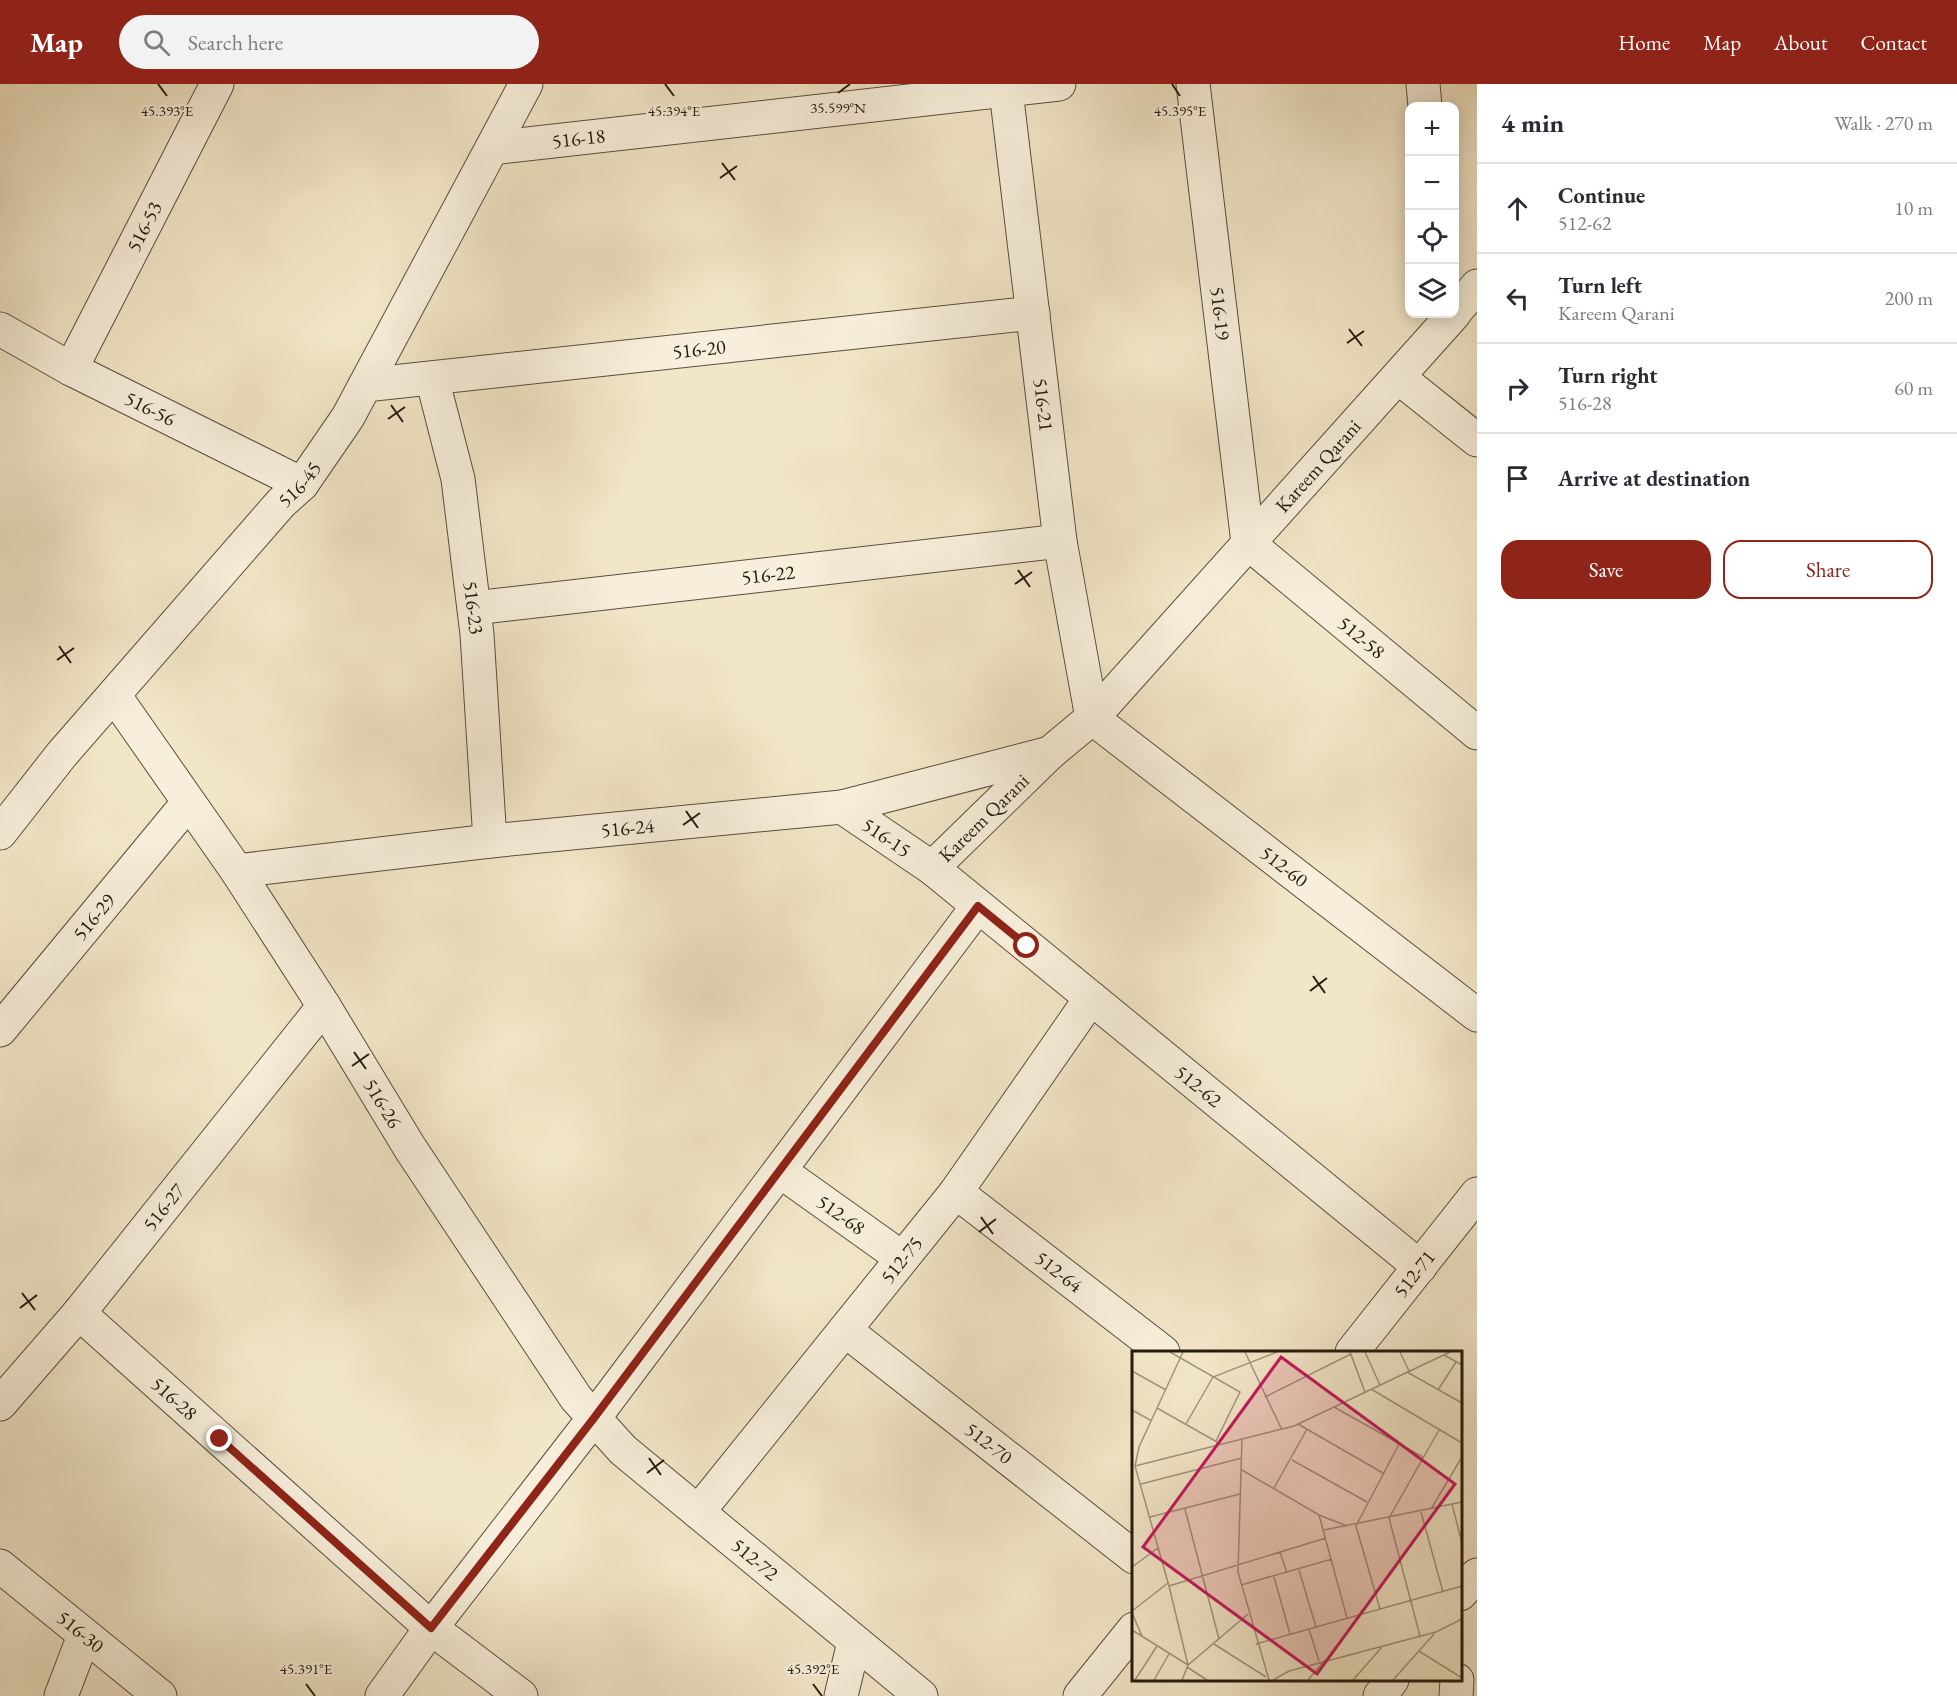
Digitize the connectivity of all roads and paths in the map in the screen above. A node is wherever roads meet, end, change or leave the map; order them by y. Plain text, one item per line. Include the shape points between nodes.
1 (217, 84) edge
2 (526, 84) edge
3 (1059, 84) edge
4 (1193, 84) edge
5 (1423, 84) edge
6 (1006, 91) junction
7 (1425, 102) edge
8 (492, 147) junction
9 (1477, 286) edge
10 (1459, 305) edge
11 (1033, 313) junction
12 (1447, 318) edge
13 (0, 329) edge
14 (71, 369) junction
15 (1398, 376) junction
16 (432, 378) junction
17 (365, 385) junction
18 (1477, 440) edge
19 (302, 484) junction
20 (1060, 541) junction
21 (1248, 543) junction
22 (474, 608) junction
23 (114, 695) junction
24 (1092, 718) junction
25 (1477, 733) edge
26 (1050, 753) junction
27 (188, 803) junction
28 (842, 807) junction
29 (3, 823) edge
30 (490, 841) junction
31 (932, 868) junction
32 (237, 871) junction
33 (978, 906) junction
34 (1091, 998) junction
35 (324, 1006) junction
36 (1477, 1015) edge
37 (0, 1030) edge
38 (780, 1171) junction
39 (956, 1192) junction
40 (1477, 1194) edge
41 (902, 1258) junction
42 (1420, 1267) junction
43 (79, 1313) junction
44 (845, 1330) junction
45 (1159, 1351) edge
46 (1354, 1351) edge
47 (0, 1404) edge
48 (594, 1418) junction
49 (698, 1512) junction
50 (1132, 1555) edge
51 (0, 1566) edge
52 (1477, 1575) edge
53 (1462, 1593) edge
54 (431, 1628) junction
55 (1132, 1631) edge
56 (84, 1636) junction
57 (854, 1641) junction
58 (1391, 1681) edge
59 (1457, 1681) edge
60 (62, 1696) edge
61 (160, 1696) edge
62 (382, 1696) edge
63 (521, 1696) edge
64 (841, 1696) edge
65 (921, 1696) edge
66 (1080, 1696) edge
67 (1380, 1696) edge
68 (1456, 1696) edge

1 - 14 street, 516-53
2 - 8 street, 516-45
3 - 6 street, 516-18
4 - 21 street, 516-19
5 - 7 street
6 - 8 street, 516-18
6 - 11 street, 516-21
8 - 17 street, 516-45
9 - 10 street, Kareem Qarani
11 - 16 street, 516-20
11 - 20 street, 516-21
12 - 15 street, Kareem Qarani
13 - 14 street, 516-56
14 - 19 street, 516-56
15 - 18 street
15 - 21 street, Kareem Qarani
16 - 17 street, 516-20
16 - 22 street, 516-23 via 458,479
17 - 19 street, 516-45
19 - 23 street, 516-45 via 281,503
20 - 22 street, 516-22
20 - 24 street, 516-21
21 - 24 street, Kareem Qarani
21 - 25 street, 512-58
22 - 30 street, 516-23
23 - 27 street, 516-26
23 - 29 street, 516-45
24 - 26 street, Kareem Qarani
24 - 36 street, 512-60
26 - 28 street, 516-24
26 - 31 street, Kareem Qarani
27 - 32 street, 516-26
27 - 37 street, 516-29
28 - 30 street, 516-24
28 - 31 street, 516-15
30 - 32 street, 516-24
31 - 33 street, Kareem Qarani
32 - 35 street, 516-26
33 - 34 street, 512-62
33 - 38 street
34 - 39 street, 512-75
34 - 42 street, 512-62
35 - 43 street, 516-27
35 - 48 street, 516-26 via 410,1148 576,1398
38 - 41 street, 512-68
38 - 48 street
39 - 41 street, 512-75
39 - 45 street, 512-64
40 - 42 street, 512-71
41 - 44 street, 512-75
42 - 46 street, 512-71
43 - 47 street, 516-27
43 - 54 street, 516-28
44 - 49 street, 512-75
44 - 50 street, 512-70
48 - 49 street, 512-72 via 623,1450
48 - 54 street
49 - 57 street, 512-72
51 - 56 street, 516-30
52 - 53 street
54 - 62 street
54 - 63 street, 516-28
55 - 66 street
56 - 60 street
56 - 61 street, 516-30
57 - 64 street
57 - 65 street, 512-72
58 - 67 street
59 - 68 street

